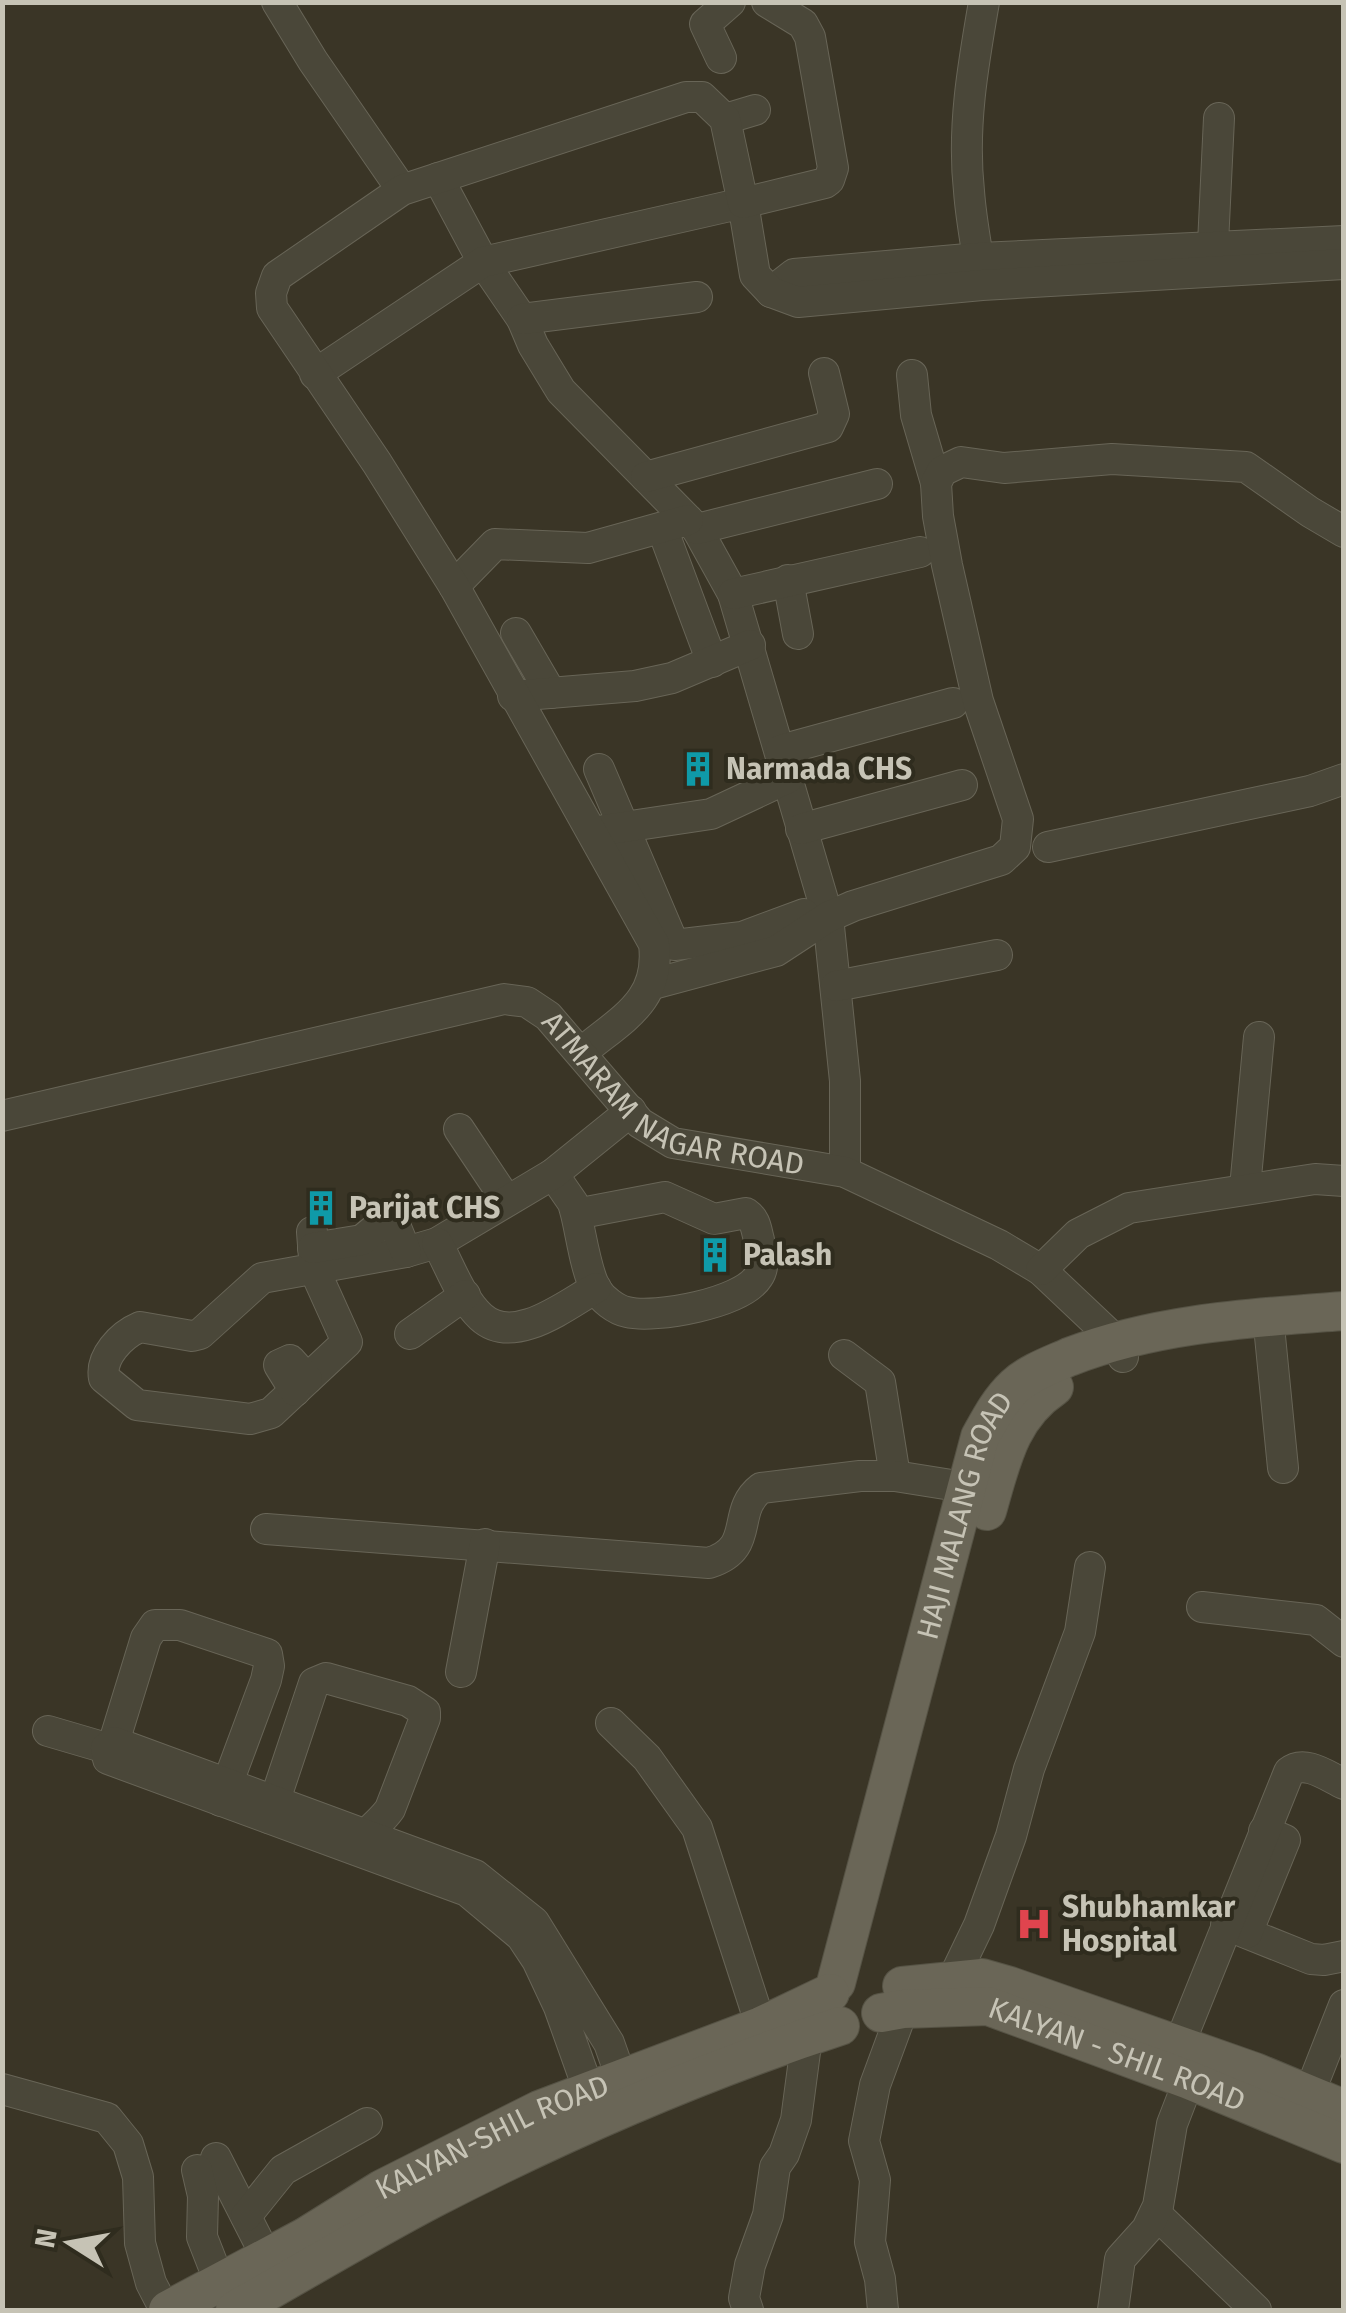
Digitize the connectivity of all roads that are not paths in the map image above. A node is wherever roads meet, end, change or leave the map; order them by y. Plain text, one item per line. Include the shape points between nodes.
1 (277, 2) edge
2 (730, 2) edge
3 (767, 2) edge
4 (984, 2) edge
5 (686, 97) junction
6 (1219, 118) dead end
7 (438, 178) junction
8 (402, 190) junction
9 (749, 202) junction
10 (1344, 241) edge
11 (1211, 260) junction
12 (482, 262) junction
13 (1344, 264) edge
14 (980, 272) junction
15 (697, 297) dead end
16 (527, 332) junction
17 (824, 373) dead end
18 (315, 374) junction
19 (912, 375) dead end
20 (646, 477) junction
21 (936, 483) junction
22 (877, 484) dead end
23 (682, 526) junction
24 (1344, 532) edge
25 (920, 552) dead end
26 (788, 580) junction
27 (454, 586) junction
28 (733, 594) junction
29 (516, 633) dead end
30 (798, 634) dead end
31 (750, 645) junction
32 (712, 662) junction
33 (551, 693) junction
34 (514, 696) junction
35 (953, 703) dead end
36 (784, 764) junction
37 (599, 769) dead end
38 (1344, 779) edge
39 (962, 785) dead end
40 (623, 827) junction
41 (801, 829) junction
42 (591, 832) junction
43 (1035, 847) junction
44 (816, 916) junction
45 (744, 948) junction
46 (998, 955) dead end
47 (653, 984) junction
48 (836, 986) junction
49 (1259, 1037) dead end
50 (581, 1054) junction
51 (630, 1112) junction
52 (2, 1116) edge
53 (459, 1129) dead end
54 (844, 1172) junction
55 (553, 1174) junction
56 (1344, 1182) edge
57 (1245, 1188) junction
58 (508, 1201) junction
59 (576, 1214) junction
60 (437, 1243) junction
61 (314, 1250) junction
62 (1041, 1270) junction
63 (596, 1288) junction
64 (465, 1295) junction
65 (1344, 1311) edge
66 (1268, 1326) junction
67 (1344, 1331) edge
68 (410, 1334) dead end
69 (1119, 1349) junction
70 (844, 1355) dead end
71 (1284, 1468) dead end
72 (894, 1476) junction
73 (980, 1490) junction
74 (266, 1529) dead end
75 (485, 1544) junction
76 (1090, 1568) dead end
77 (1202, 1608) dead end
78 (1344, 1642) edge
79 (460, 1672) dead end
80 (612, 1723) dead end
81 (48, 1731) dead end
82 (110, 1745) junction
83 (1344, 1784) edge
84 (224, 1793) junction
85 (272, 1810) junction
86 (360, 1843) junction
87 (1236, 1929) junction
88 (1344, 1956) edge
89 (953, 1979) junction
90 (855, 2004) junction
91 (1344, 2006) edge
92 (761, 2026) junction
93 (1184, 2063) junction
94 (605, 2086) junction
95 (2, 2089) edge
96 (1326, 2101) edge
97 (367, 2123) dead end
98 (1344, 2144) edge
99 (1155, 2213) junction
100 (246, 2216) junction
101 (267, 2258) junction
102 (228, 2297) edge
103 (166, 2310) edge
104 (748, 2310) edge
105 (883, 2310) edge
106 (1113, 2310) edge
107 (1256, 2310) edge

1 - 8 street
2 - 5 street via 704,24 727,53
3 - 9 street via 808,30 833,168 825,183
4 - 14 street via 968,130
5 - 7 street
5 - 9 street via 702,97 739,115
6 - 11 street
7 - 8 street
7 - 12 street
8 - 18 street via 277,276 272,308
9 - 12 street
9 - 14 street via 755,275 772,292 798,302 875,281
10 - 11 street
11 - 13 street
11 - 14 street
12 - 16 street
12 - 18 street
15 - 16 street
16 - 20 street via 562,391
17 - 20 street via 834,414 828,427
18 - 27 street
19 - 21 street
20 - 23 street
21 - 24 street via 942,471 960,462 1004,468 1112,459 1246,467
21 - 43 street via 962,640 1003,782
22 - 23 street
23 - 27 street via 588,548 496,544
23 - 28 street
23 - 32 street
25 - 26 street
26 - 28 street
26 - 30 street
27 - 34 street
28 - 31 street
29 - 33 street
31 - 32 street
31 - 36 street
32 - 33 street via 635,686
33 - 34 street
34 - 42 street
35 - 36 street
36 - 40 street via 711,814
36 - 41 street
37 - 40 street
38 - 43 street
39 - 41 street
40 - 42 street
40 - 45 street via 670,942
41 - 44 street
42 - 47 street via 654,944
43 - 44 street
44 - 45 street via 776,951
44 - 48 street
45 - 47 street
46 - 48 street
47 - 50 street
48 - 54 street
49 - 57 street
50 - 51 street, ATMARAM NAGAR ROAD
50 - 52 street, ATMARAM NAGAR ROAD via 548,1016 527,1002 504,998
51 - 54 street, ATMARAM NAGAR ROAD via 673,1143
51 - 55 street
53 - 58 street
54 - 62 street, ATMARAM NAGAR ROAD
55 - 58 street
55 - 59 street
56 - 57 street via 1314,1178
57 - 62 street via 1130,1208 1078,1234
58 - 60 street
59 - 63 street
59 - 63 street via 665,1197 704,1216 746,1214 754,1221 763,1266 740,1293 642,1314 615,1308
60 - 61 street via 406,1252
60 - 64 street
61 - 61 street via 347,1342 271,1413 250,1419 137,1405 104,1378 106,1356 134,1329 200,1334 256,1281
62 - 69 street, ATMARAM NAGAR ROAD
63 - 64 street via 541,1320 514,1326 482,1318
64 - 68 street
65 - 66 main road, HAJI MALANG ROAD
66 - 67 main road, HAJI MALANG ROAD
66 - 69 main road, HAJI MALANG ROAD
66 - 71 street
69 - 73 main road, HAJI MALANG ROAD via 1050,1389 1024,1413
70 - 72 street via 880,1382
72 - 73 street
72 - 75 street via 761,1488 750,1496 739,1543 725,1558 708,1562
73 - 90 main road, HAJI MALANG ROAD via 866,1921
74 - 75 street
75 - 79 street
76 - 89 street via 1080,1632 979,1925
77 - 78 street via 1316,1620
80 - 92 street via 647,1758 697,1828
81 - 82 street
82 - 84 street via 108,1759
82 - 84 street via 155,1625 180,1625 252,1646 267,1654 269,1666
83 - 87 street via 1305,1766 1288,1772
84 - 85 street
85 - 86 street
85 - 86 street via 314,1683 326,1678 408,1701 425,1718 390,1809
86 - 94 street via 471,1883 521,1936
87 - 88 street via 1311,1959
87 - 93 street
89 - 90 main road, KALYAN - SHIL ROAD
89 - 93 main road, KALYAN - SHIL ROAD via 1010,1986
90 - 92 main road, KALYAN-SHIL ROAD
90 - 93 main road, KALYAN - SHIL ROAD via 988,2006
90 - 102 main road, KALYAN-SHIL ROAD via 602,2116
90 - 104 street via 775,2167 768,2216 750,2265
90 - 105 street via 875,2084 864,2141 876,2180 870,2242
91 - 96 street
92 - 94 main road, KALYAN-SHIL ROAD
93 - 96 main road, KALYAN - SHIL ROAD
93 - 98 main road, KALYAN - SHIL ROAD
93 - 99 street
94 - 101 main road, KALYAN-SHIL ROAD via 539,2110 382,2188
95 - 103 street via 107,2118 128,2144 138,2177 140,2242
97 - 100 street via 282,2170
99 - 106 street via 1120,2258
99 - 107 street
100 - 101 street
100 - 102 street via 206,2164 202,2237
101 - 102 main road, KALYAN-SHIL ROAD
102 - 103 main road, KALYAN-SHIL ROAD

